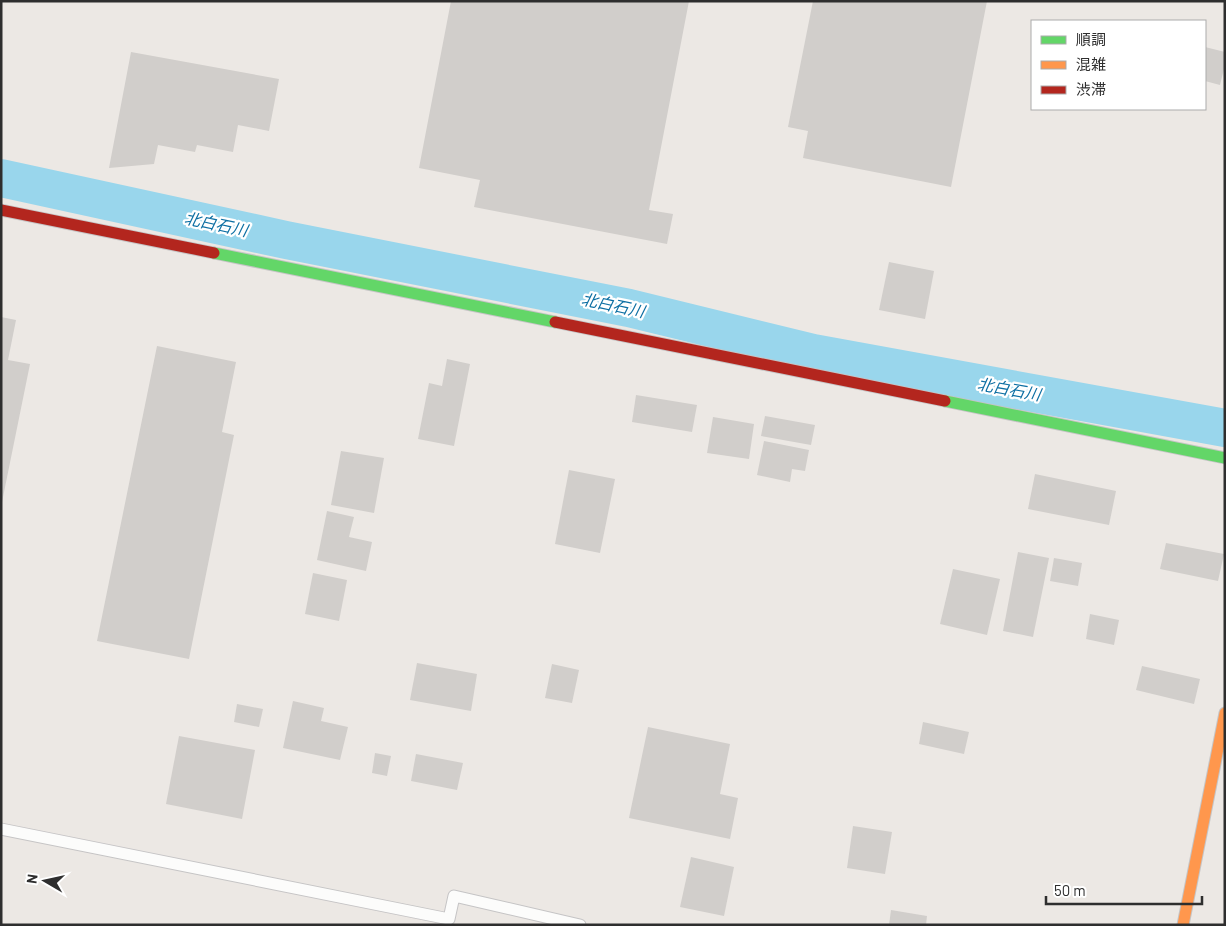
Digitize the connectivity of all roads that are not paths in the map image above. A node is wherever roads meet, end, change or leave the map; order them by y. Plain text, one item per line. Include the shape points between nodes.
1 (1, 210) edge
2 (1225, 458) edge
3 (1225, 713) edge
4 (1, 829) edge
5 (580, 925) edge
6 (1183, 925) edge

1 - 2 street
3 - 6 street
4 - 5 lane via 449,919 454,896

